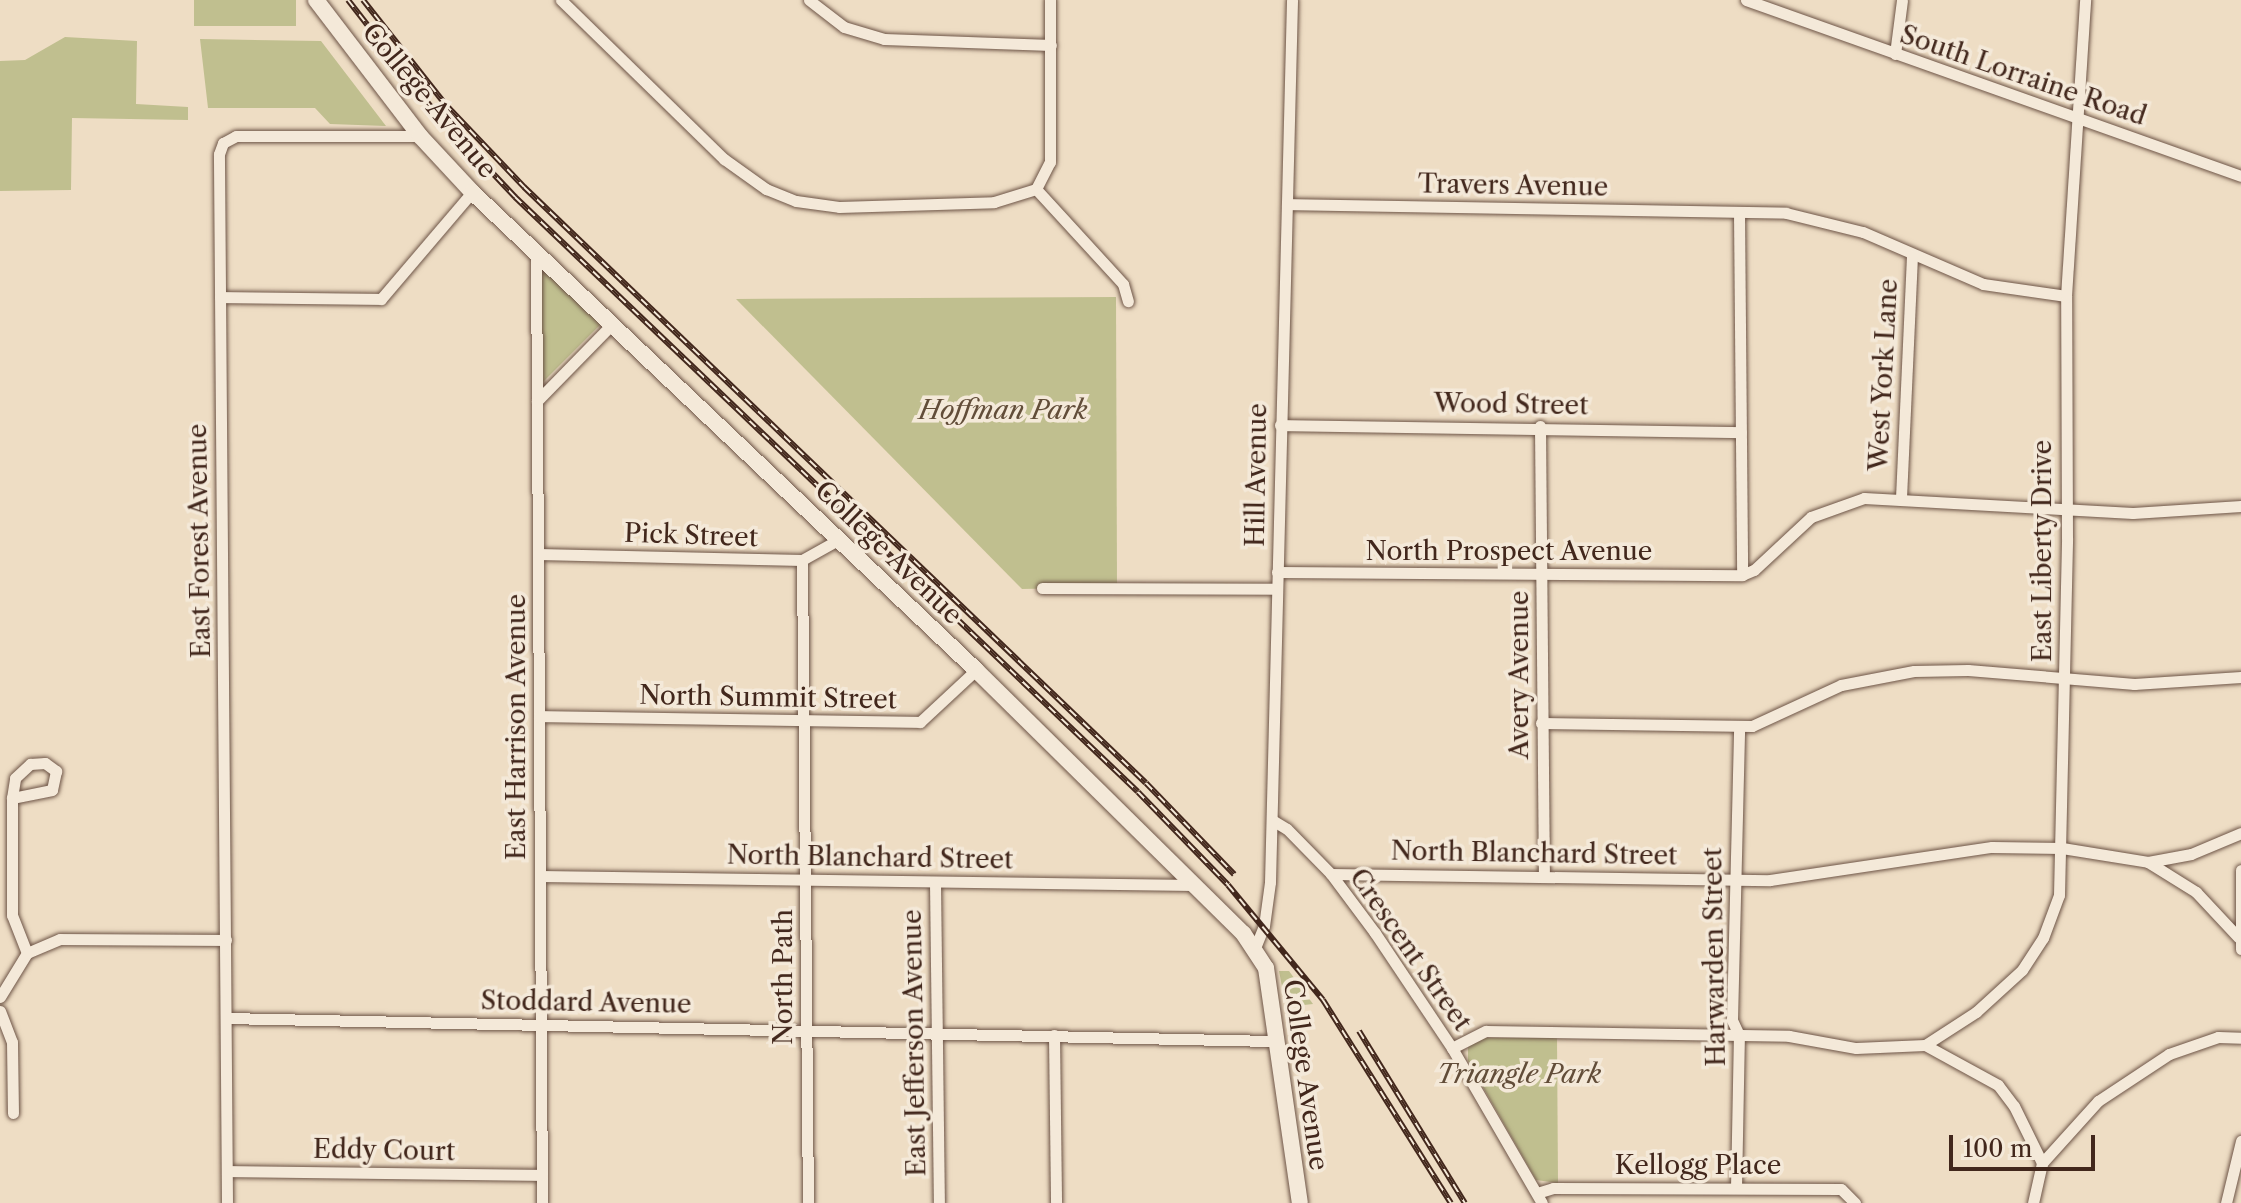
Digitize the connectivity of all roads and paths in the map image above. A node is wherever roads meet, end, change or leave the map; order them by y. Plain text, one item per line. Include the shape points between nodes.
1 (316, 0) edge
2 (561, 0) edge
3 (809, 0) edge
4 (1050, 0) edge
5 (1292, 0) edge
6 (1746, 0) edge
7 (1902, 0) edge
8 (2085, 0) edge
9 (1051, 45) junction
10 (1895, 54) junction
11 (2074, 117) junction
12 (420, 136) junction
13 (2241, 176) edge
14 (1036, 189) junction
15 (472, 192) junction
16 (1287, 204) junction
17 (1739, 212) junction
18 (536, 252) junction
19 (1912, 255) junction
20 (2066, 296) junction
21 (220, 297) junction
22 (1128, 301) dead end
23 (613, 323) junction
24 (537, 401) junction
25 (1280, 425) junction
26 (1540, 426) junction
27 (1741, 432) junction
28 (1901, 498) junction
29 (2241, 506) edge
30 (2067, 510) junction
31 (838, 540) junction
32 (538, 554) junction
33 (802, 560) junction
34 (1277, 572) junction
35 (1742, 575) junction
36 (1541, 576) junction
37 (1042, 588) dead end
38 (1276, 589) junction
39 (976, 670) junction
40 (2241, 677) edge
41 (2064, 678) junction
42 (539, 716) junction
43 (804, 720) junction
44 (1541, 723) junction
45 (1739, 726) junction
46 (12, 798) dead end
47 (1272, 820) junction
48 (2241, 833) edge
49 (2062, 848) junction
50 (2148, 862) junction
51 (2241, 870) edge
52 (1331, 874) junction
53 (1544, 875) junction
54 (540, 876) junction
55 (1735, 879) junction
56 (805, 880) junction
57 (935, 882) junction
58 (1199, 885) junction
59 (226, 940) junction
60 (2239, 943) edge
61 (1255, 948) junction
62 (27, 953) junction
63 (0, 997) edge
64 (0, 1011) edge
65 (226, 1018) junction
66 (541, 1023) junction
67 (806, 1030) junction
68 (936, 1033) junction
69 (1054, 1035) junction
70 (1739, 1035) junction
71 (2241, 1038) edge
72 (1275, 1041) junction
73 (1925, 1045) junction
74 (1452, 1048) junction
75 (13, 1113) dead end
76 (2241, 1141) edge
77 (2042, 1163) junction
78 (227, 1171) junction
79 (542, 1175) junction
80 (1736, 1188) junction
81 (1540, 1198) edge
82 (1855, 1201) edge
83 (227, 1203) edge
84 (542, 1203) edge
85 (808, 1203) edge
86 (939, 1203) edge
87 (1056, 1203) edge
88 (1300, 1203) edge
89 (2033, 1203) edge
90 (2226, 1203) edge

1 - 12 street, College Avenue
2 - 14 street via 724,159 781,196 839,207 994,202
3 - 9 street via 834,21 867,36
4 - 9 street
5 - 16 street, Hill Avenue
6 - 10 street, South Lorraine Road
7 - 10 street
8 - 11 street, East Liberty Drive
9 - 14 street via 1050,162
10 - 11 street, South Lorraine Road
11 - 13 street, South Lorraine Road
11 - 20 street, East Liberty Drive
12 - 15 street, College Avenue
12 - 21 street, East Forest Avenue via 236,136 223,143
14 - 22 street via 1123,284
15 - 18 street, College Avenue
15 - 21 street via 381,299
16 - 17 street, Travers Avenue
16 - 25 street, Hill Avenue
17 - 19 street, Travers Avenue via 1827,221
17 - 27 street
18 - 23 street, College Avenue
18 - 24 street, East Harrison Avenue
19 - 20 street, Travers Avenue via 1983,284
19 - 28 street, West York Lane
20 - 30 street, East Liberty Drive
21 - 59 street, East Forest Avenue
23 - 24 street
23 - 31 street, College Avenue
24 - 32 street, East Harrison Avenue
25 - 26 street, Wood Street
25 - 34 street, Hill Avenue
26 - 27 street, Wood Street
26 - 36 street, Avery Avenue
27 - 35 street
28 - 30 street
28 - 35 street via 1864,498 1825,510
29 - 30 street via 2159,513
30 - 41 street, East Liberty Drive
31 - 33 street
31 - 39 street, College Avenue
32 - 33 street, Pick Street
32 - 42 street, East Harrison Avenue
33 - 43 street, North Path
34 - 36 street, North Prospect Avenue
34 - 38 street, Hill Avenue
35 - 36 street, North Prospect Avenue
36 - 44 street, Avery Avenue
37 - 38 street
38 - 47 street, Hill Avenue
39 - 43 street, North Summit Street via 920,722
39 - 58 street, College Avenue
40 - 41 street via 2134,684
41 - 45 street via 1968,670 1888,674 1823,692 1752,726
41 - 49 street, East Liberty Drive
42 - 43 street, North Summit Street
42 - 54 street, East Harrison Avenue
43 - 56 street, North Path
44 - 45 street
44 - 53 street, Avery Avenue
45 - 55 street, Harwarden Street
46 - 62 street via 12,915
47 - 52 street, Crescent Street
47 - 61 street, Hill Avenue via 1267,911
48 - 50 street via 2191,854
49 - 50 street, North Blanchard Street
49 - 55 street, North Blanchard Street via 1964,849 1770,880
49 - 73 street, East Liberty Drive via 2059,895 2033,956 1976,1012
50 - 60 street via 2196,892
51 - 60 street
52 - 53 street, North Blanchard Street
52 - 74 street, Crescent Street
53 - 55 street, North Blanchard Street
54 - 56 street, North Blanchard Street
54 - 66 street, East Harrison Avenue
55 - 70 street, Harwarden Street via 1732,1020
56 - 57 street, North Blanchard Street
56 - 67 street, North Path
57 - 58 street, North Blanchard Street
57 - 68 street, East Jefferson Avenue
58 - 61 street, College Avenue
59 - 62 street via 69,938
59 - 65 street
61 - 72 street, College Avenue via 1266,968
62 - 63 street
64 - 75 street via 12,1042
65 - 66 street, Stoddard Avenue
65 - 78 street
66 - 67 street, Stoddard Avenue
66 - 79 street, East Harrison Avenue
67 - 68 street, Stoddard Avenue
67 - 85 street, North Path
68 - 69 street, Stoddard Avenue
68 - 86 street, East Jefferson Avenue
69 - 72 street, Stoddard Avenue
69 - 87 street
70 - 73 street via 1789,1036 1856,1048
70 - 74 street via 1486,1031
70 - 80 street, Harwarden Street
71 - 77 street via 2200,1042 2144,1068 2098,1101
72 - 88 street, College Avenue
73 - 77 street via 1998,1085
74 - 81 street, Crescent Street
76 - 90 street
77 - 89 street
78 - 79 street, Eddy Court
78 - 83 street
79 - 84 street, East Harrison Avenue
80 - 81 street, Kellogg Place via 1553,1188
80 - 82 street, Kellogg Place via 1841,1189

